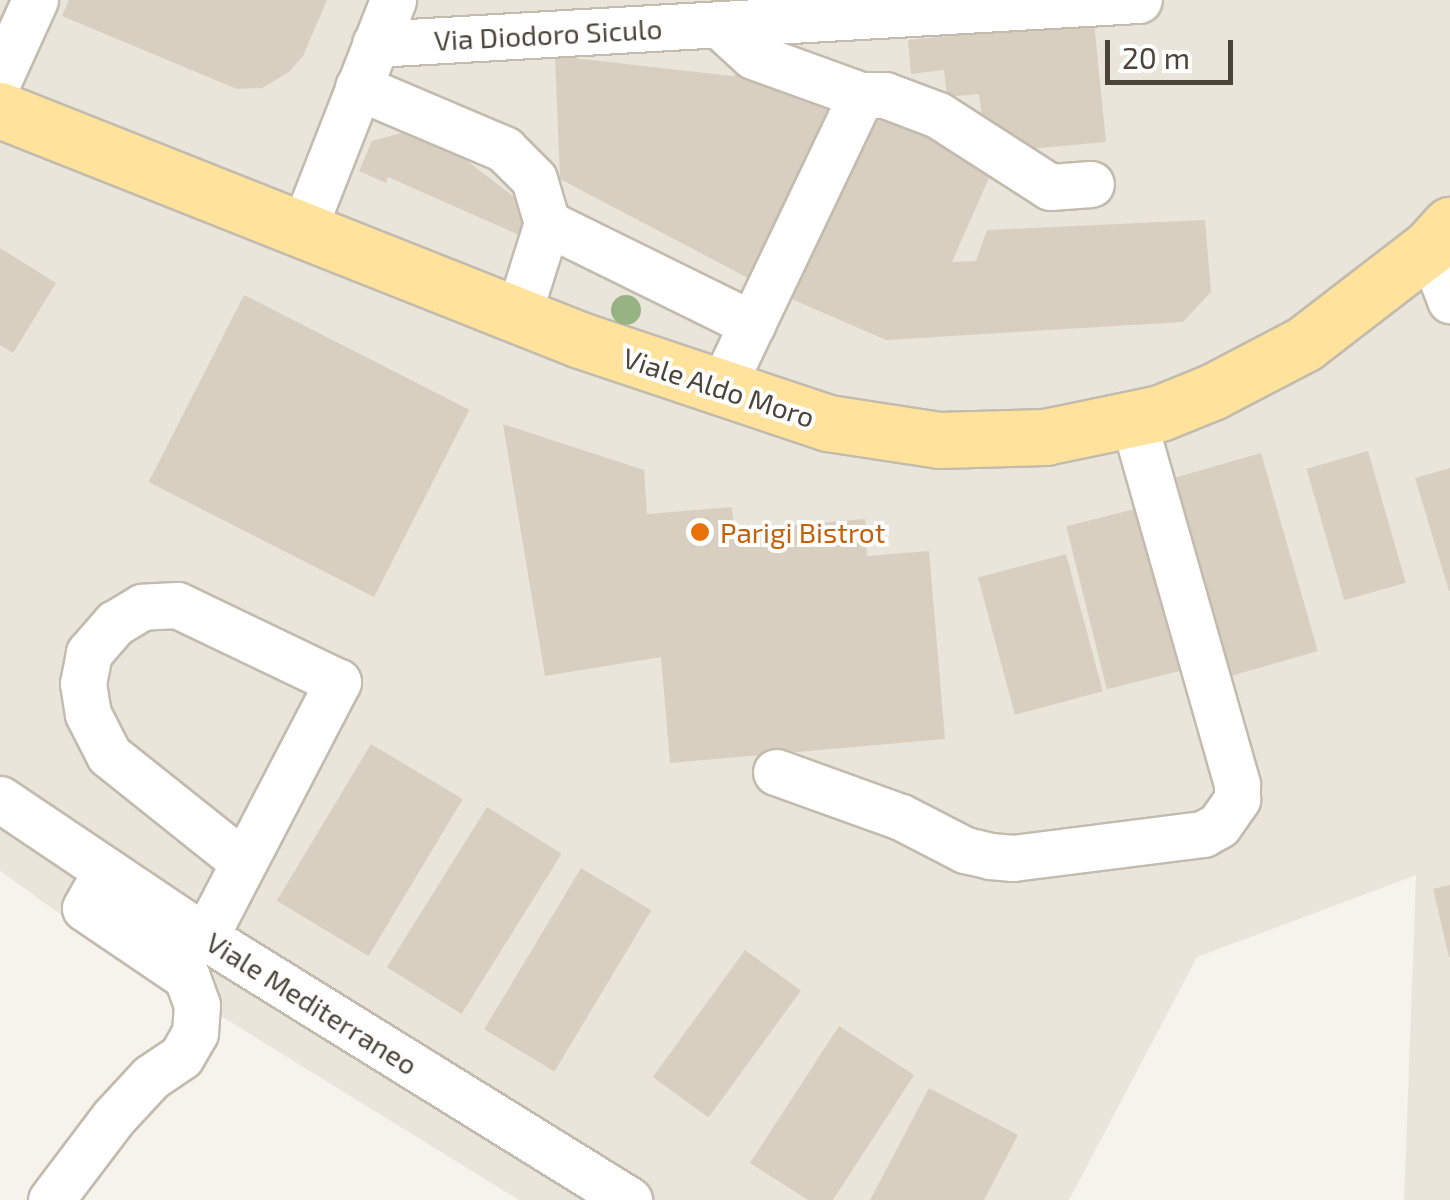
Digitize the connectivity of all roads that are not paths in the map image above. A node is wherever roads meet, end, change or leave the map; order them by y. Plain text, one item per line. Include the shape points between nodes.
1 (35, 0) edge
2 (393, 0) edge
3 (1140, 0) edge
4 (823, 9) edge
5 (718, 24) junction
6 (375, 44) junction
7 (0, 77) edge
8 (358, 87) junction
9 (861, 95) junction
10 (0, 110) edge
11 (1092, 184) dead end
12 (547, 223) junction
13 (1443, 226) edge
14 (303, 230) junction
15 (1450, 300) edge
16 (518, 315) junction
17 (752, 324) junction
18 (722, 388) junction
19 (1132, 420) junction
20 (776, 772) dead end
21 (0, 800) edge
22 (244, 862) junction
23 (106, 871) junction
24 (206, 937) junction
25 (51, 1200) edge
26 (629, 1200) edge

1 - 7 street
2 - 6 street
3 - 4 street, Via Diodoro Siculo
4 - 5 street, Via Diodoro Siculo
5 - 6 street, Via Diodoro Siculo
5 - 9 street via 753,56
6 - 8 street
8 - 12 street via 504,149 534,179
8 - 14 street
9 - 11 street via 885,96 938,115 1050,187
9 - 17 street
10 - 14 main road, Viale Aldo Moro
12 - 16 street
12 - 17 street
13 - 15 street
13 - 19 main road, Viale Aldo Moro via 1344,315 1262,370
14 - 16 main road, Viale Aldo Moro
16 - 18 main road, Viale Aldo Moro
17 - 18 street
18 - 19 main road, Viale Aldo Moro via 828,423 939,440 1045,437
19 - 20 street via 1237,784 1237,800 1219,825 1204,834 990,856
21 - 23 street, Viale Mediterraneo
22 - 22 street via 109,755 88,714 83,683 89,652 114,623 142,607 177,605 338,682
22 - 24 street
23 - 24 street, Viale Mediterraneo
23 - 25 street via 85,908 188,977 196,1033 180,1057 113,1118
24 - 26 street, Viale Mediterraneo

